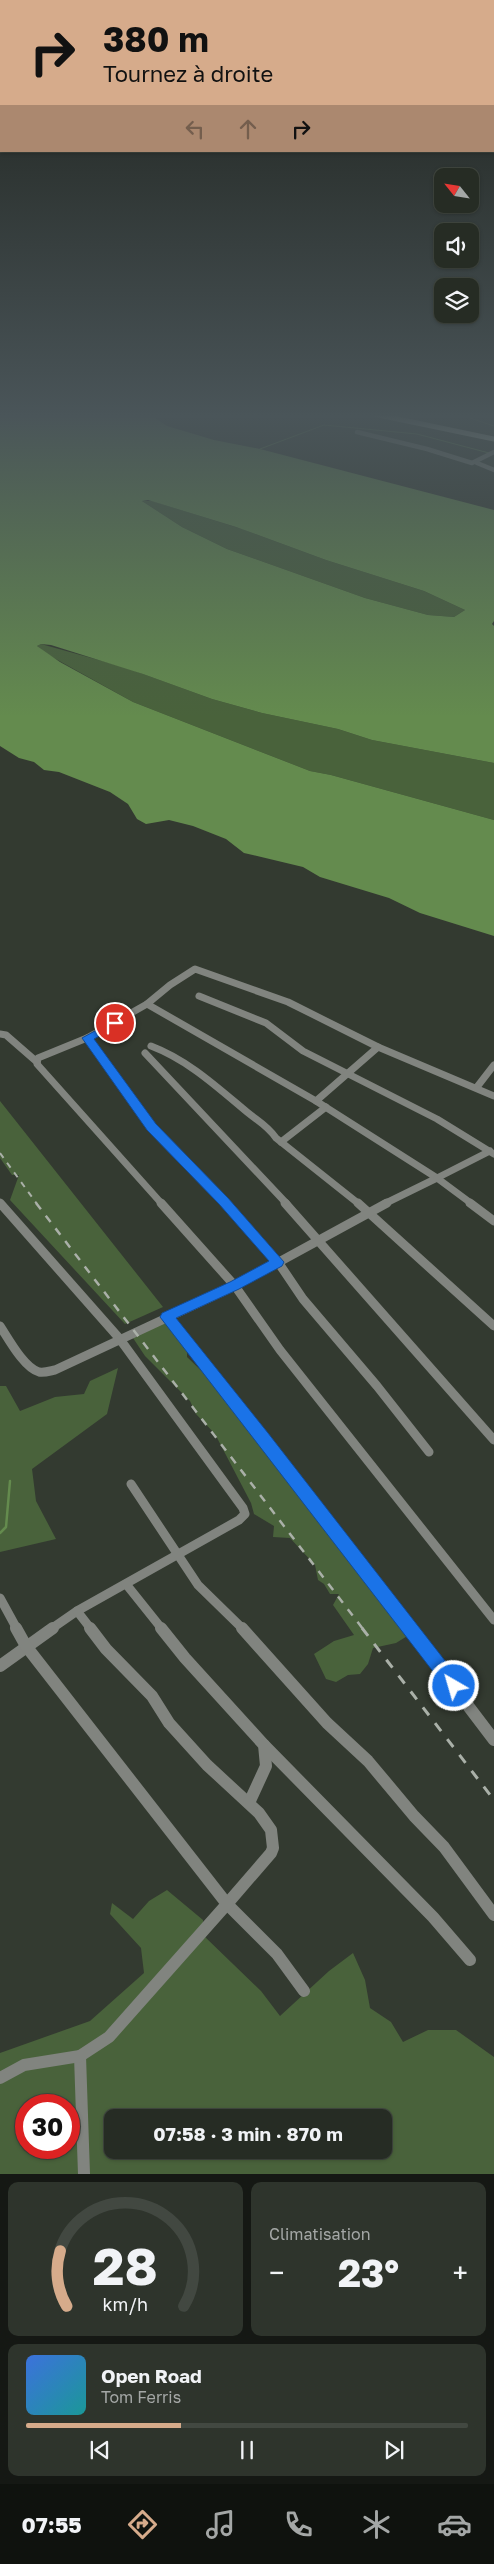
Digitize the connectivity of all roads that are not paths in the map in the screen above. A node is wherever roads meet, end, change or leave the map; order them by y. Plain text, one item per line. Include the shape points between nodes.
1 (199, 996) dead end
2 (147, 1004) junction
3 (0, 1034) edge
4 (87, 1038) junction
5 (151, 1046) dead end
6 (378, 1047) junction
7 (145, 1053) dead end
8 (37, 1062) junction
9 (494, 1065) edge
10 (348, 1073) junction
11 (477, 1087) junction
12 (494, 1096) edge
13 (316, 1101) junction
14 (326, 1107) junction
15 (281, 1142) junction
16 (492, 1152) edge
17 (437, 1178) junction
18 (0, 1203) edge
19 (368, 1213) junction
20 (494, 1221) edge
21 (319, 1239) junction
22 (278, 1262) junction
23 (235, 1286) junction
24 (167, 1317) junction
25 (0, 1326) edge
26 (494, 1326) edge
27 (119, 1338) junction
28 (494, 1440) edge
29 (429, 1452) dead end
30 (131, 1484) dead end
31 (177, 1556) junction
32 (126, 1584) junction
33 (0, 1598) edge
34 (77, 1611) junction
35 (494, 1620) edge
36 (26, 1646) junction
37 (0, 1666) edge
38 (494, 1740) edge
39 (264, 1745) junction
40 (249, 1803) junction
41 (227, 1904) junction
42 (494, 1915) edge
43 (470, 1960) dead end
44 (304, 1991) dead end
45 (80, 2056) junction
46 (0, 2078) edge
47 (84, 2174) edge

1 - 10 street via 266,1023 302,1051
2 - 4 street
2 - 6 street via 195,969 288,1002
2 - 13 street
3 - 8 street via 6,1035
4 - 8 street via 38,1058
4 - 22 street via 152,1127
5 - 15 street via 169,1053 205,1076 268,1126
6 - 10 street
6 - 11 street
7 - 21 street
8 - 23 street
9 - 11 street
10 - 13 street
10 - 16 street via 438,1119
11 - 12 street
13 - 14 street
14 - 15 street
14 - 17 street
15 - 19 street via 339,1186
16 - 17 street
17 - 19 street
17 - 20 street
18 - 27 street
19 - 21 street
19 - 26 street
21 - 22 street
21 - 28 street
22 - 23 street
22 - 29 street via 303,1299
23 - 24 street
23 - 35 street via 280,1350
24 - 27 street
24 - 38 street via 263,1437
25 - 27 street via 19,1354 38,1372 55,1370
27 - 31 street via 245,1514
30 - 31 street
31 - 32 street
31 - 42 street via 198,1585 368,1761 444,1846
32 - 34 street
32 - 39 street via 185,1658
33 - 36 street
34 - 36 street
34 - 40 street via 106,1649 152,1696 168,1723
36 - 37 street
36 - 41 street
39 - 40 street via 266,1766
39 - 43 street via 433,1917
40 - 41 street via 269,1827 273,1848
41 - 44 street via 277,1954
41 - 45 street via 109,2037
45 - 46 street via 24,2065
45 - 47 street

